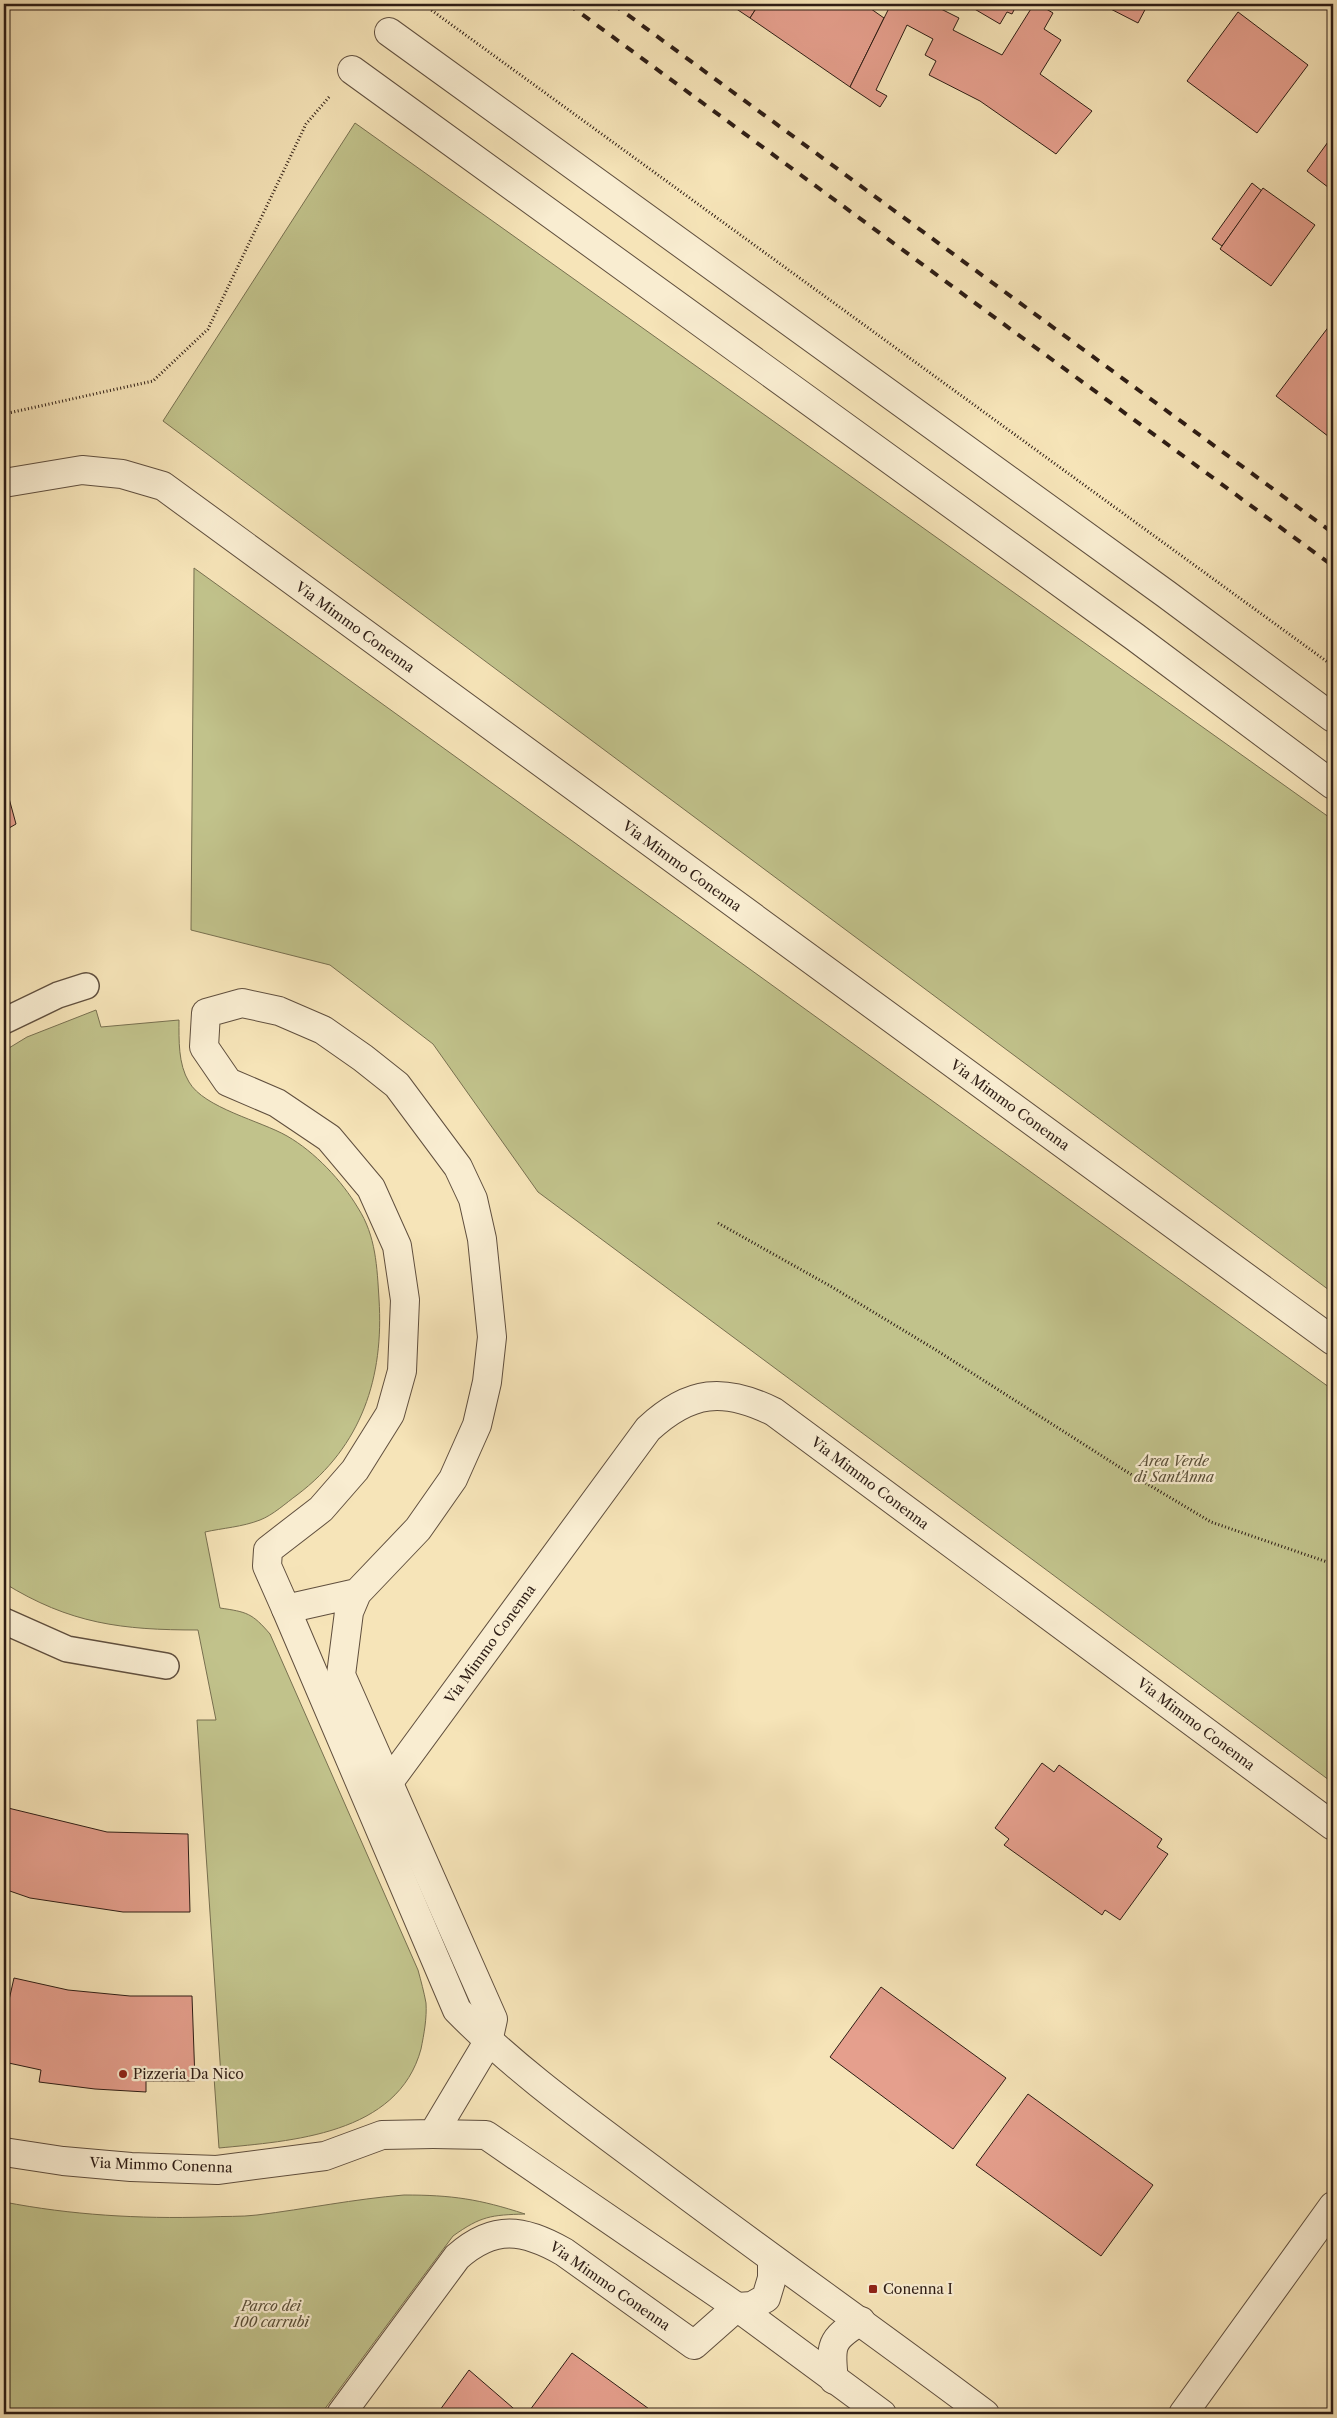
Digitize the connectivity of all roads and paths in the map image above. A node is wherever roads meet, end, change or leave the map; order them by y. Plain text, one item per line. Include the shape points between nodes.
1 (423, 4) edge
2 (389, 32) dead end
3 (352, 70) joint
4 (4, 414) edge
5 (4, 482) edge
6 (1333, 666) edge
7 (1333, 718) edge
8 (1333, 785) edge
9 (86, 986) dead end
10 (4, 1021) edge
11 (718, 1223) dead end
12 (1333, 1341) edge
13 (1333, 1564) edge
14 (357, 1593) junction
15 (286, 1609) junction
16 (4, 1621) edge
17 (166, 1666) dead end
18 (389, 1782) junction
19 (1333, 1826) edge
20 (488, 2042) junction
21 (433, 2134) junction
22 (4, 2152) edge
23 (1333, 2206) edge
24 (772, 2259) junction
25 (737, 2307) junction
26 (861, 2321) junction
27 (834, 2380) junction
28 (341, 2414) edge
29 (882, 2414) edge
30 (986, 2414) edge
31 (1183, 2414) edge

1 - 6 path
2 - 7 street
3 - 4 path via 306,124 208,328 153,381
3 - 8 street via 1127,631
5 - 12 street, Via Mimmo Conenna via 82,470 122,474 162,486
9 - 10 lane via 58,995
11 - 13 path via 936,1350 1211,1522
14 - 15 street
14 - 15 street via 418,1529 452,1479 477,1425 487,1382 492,1337 482,1239 473,1199 458,1167 397,1085 323,1030 279,1011 242,1003 206,1013 204,1046 228,1082 277,1103 330,1138 371,1188 397,1246 405,1300 402,1371 390,1414 355,1470 321,1509 268,1550 267,1566
14 - 18 street via 349,1612 341,1675
15 - 20 street via 457,2010
16 - 17 lane via 67,1649
18 - 19 street, Via Mimmo Conenna via 648,1429 663,1415 683,1404 705,1397 729,1395 774,1412
18 - 20 street via 493,2019
20 - 21 street
20 - 24 street via 530,2078
21 - 22 street, Via Mimmo Conenna via 382,2134 325,2156 217,2170 132,2167
21 - 25 street, Via Mimmo Conenna via 486,2135
23 - 31 street
24 - 25 street, Via Mimmo Conenna via 772,2278 766,2298 752,2306
24 - 26 street
25 - 27 street, Via Mimmo Conenna
25 - 28 street, Via Mimmo Conenna via 694,2345 546,2241 509,2232 492,2236 473,2243 457,2257
26 - 27 street via 842,2332 834,2342
26 - 30 street
27 - 29 street, Via Mimmo Conenna

